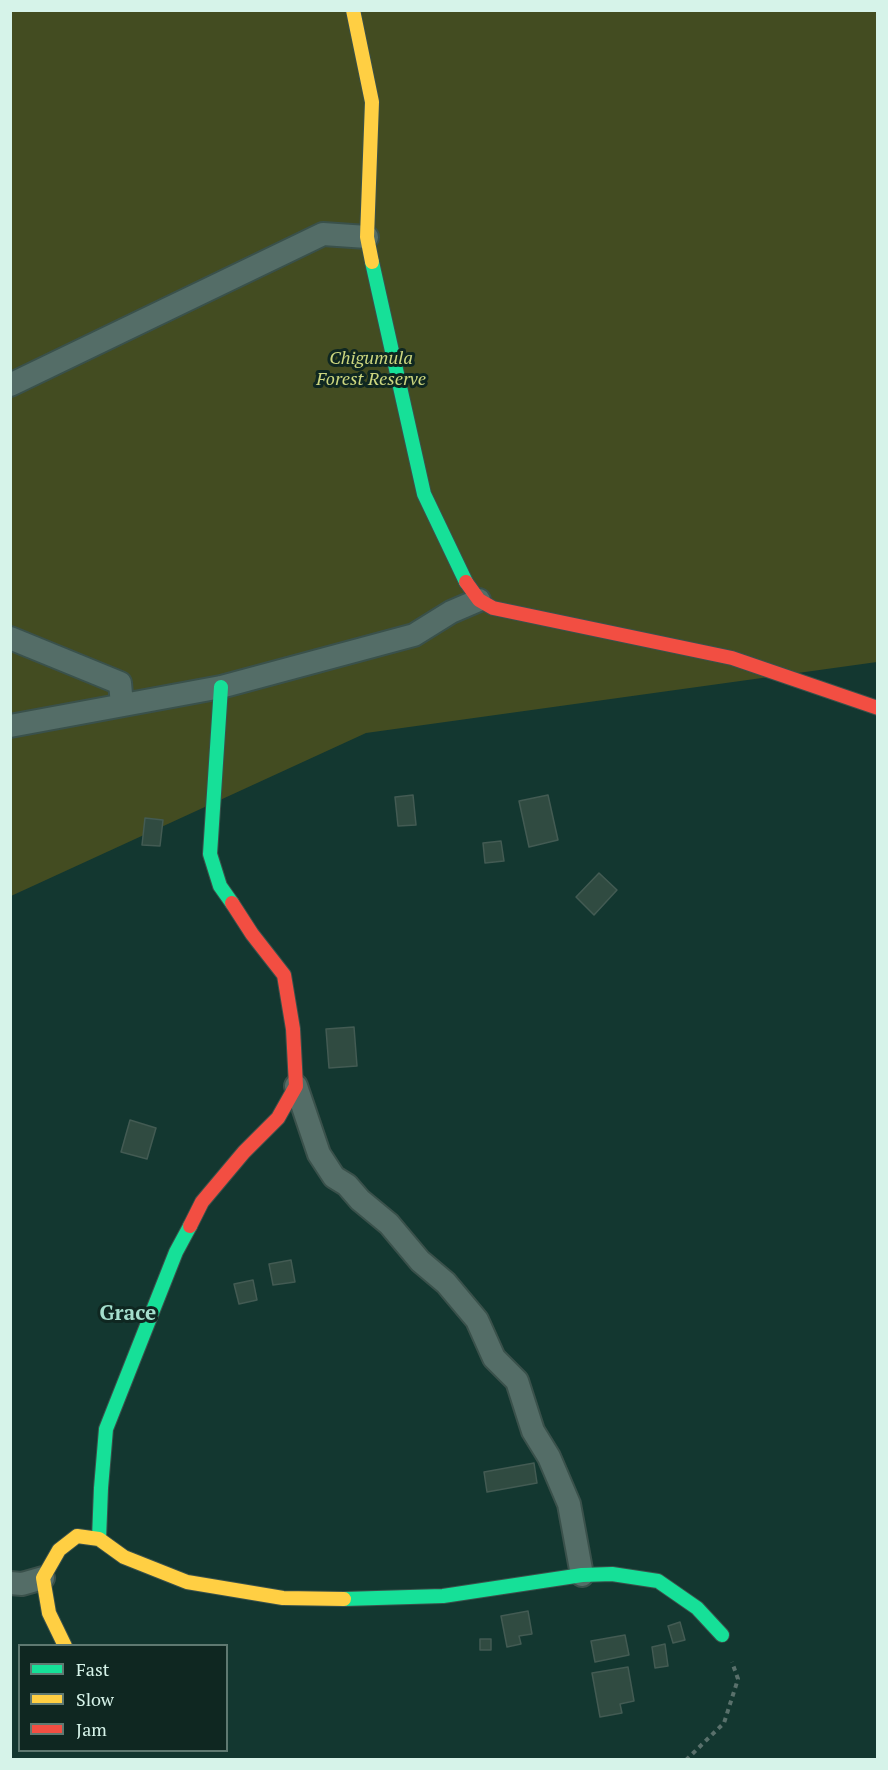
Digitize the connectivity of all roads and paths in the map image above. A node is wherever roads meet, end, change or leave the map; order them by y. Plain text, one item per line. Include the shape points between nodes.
1 (353, 10) edge
2 (367, 237) junction
3 (10, 385) edge
4 (479, 600) junction
5 (10, 638) edge
6 (221, 687) junction
7 (122, 705) junction
8 (878, 708) edge
9 (10, 726) edge
10 (296, 1086) junction
11 (99, 1539) junction
12 (582, 1575) junction
13 (43, 1578) junction
14 (10, 1583) edge
15 (722, 1635) joint
16 (64, 1644) edge
17 (686, 1760) edge

1 - 2 street via 372,102
2 - 3 street via 323,234
2 - 4 street via 424,494 465,581
4 - 6 street via 414,635
4 - 8 street via 493,608 732,658
5 - 7 street via 120,683
6 - 7 street
6 - 10 street via 210,854 220,886 284,975 293,1029
7 - 9 street
10 - 11 street via 278,1118 202,1202 176,1252 106,1429
10 - 12 street via 319,1154 334,1177 389,1224 420,1261 446,1283 477,1320 494,1358 517,1382 533,1431 569,1504
11 - 12 street via 124,1557 187,1582 283,1598 443,1596
11 - 13 street via 77,1536 59,1550
12 - 15 street via 612,1574 658,1581 697,1608
13 - 14 street
13 - 16 street via 50,1613
15 - 17 path via 738,1679 724,1724

